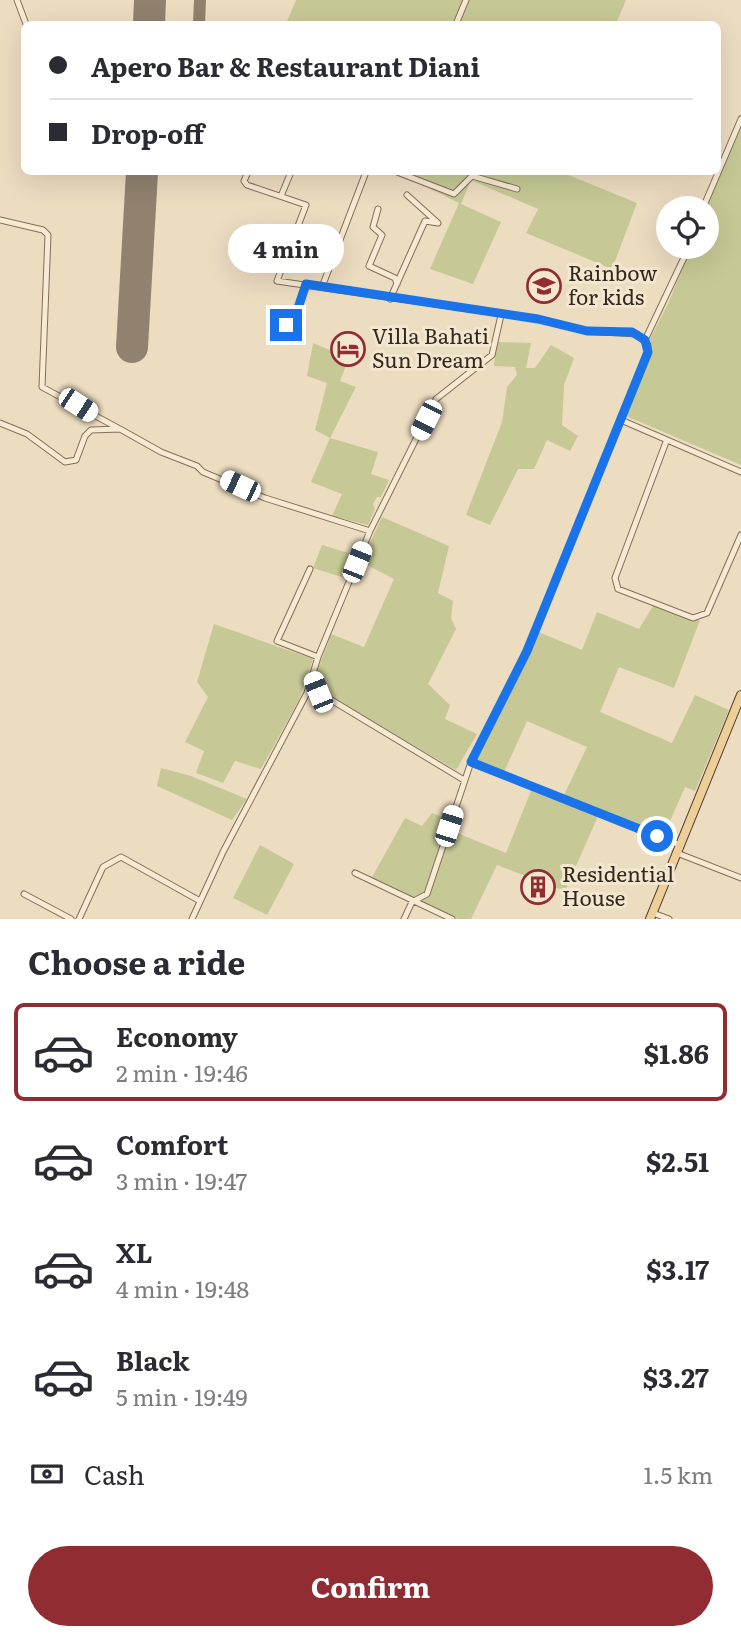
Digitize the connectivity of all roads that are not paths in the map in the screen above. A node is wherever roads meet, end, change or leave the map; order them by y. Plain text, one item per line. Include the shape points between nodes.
1 (17, 0) edge
2 (466, 0) edge
3 (25, 21) edge
4 (457, 21) edge
5 (741, 119) edge
6 (721, 166) edge
7 (247, 175) edge
8 (290, 175) edge
9 (365, 175) edge
10 (405, 175) edge
11 (717, 175) edge
12 (517, 189) dead end
13 (281, 195) junction
14 (407, 195) dead end
15 (708, 196) edge
16 (378, 209) dead end
17 (0, 219) edge
18 (682, 259) edge
19 (306, 284) junction
20 (397, 284) junction
21 (322, 287) junction
22 (390, 299) junction
23 (501, 316) junction
24 (281, 337) dead end
25 (645, 340) junction
26 (621, 420) junction
27 (0, 423) edge
28 (120, 429) junction
29 (666, 442) junction
30 (741, 472) edge
31 (370, 531) junction
32 (741, 536) edge
33 (310, 569) dead end
34 (318, 657) junction
35 (312, 677) junction
36 (318, 692) junction
37 (307, 693) junction
38 (741, 695) edge
39 (471, 762) junction
40 (464, 780) junction
41 (679, 849) junction
42 (355, 873) dead end
43 (741, 878) edge
44 (24, 894) dead end
45 (200, 901) junction
46 (412, 902) junction
47 (651, 916) edge
48 (71, 919) edge
49 (79, 919) edge
50 (192, 919) edge
51 (404, 919) edge
52 (452, 919) edge
53 (669, 919) edge

1 - 3 street
2 - 4 street
5 - 6 street
7 - 13 street via 247,185
8 - 13 street
9 - 21 street
10 - 12 street via 454,194 472,176
11 - 15 street
13 - 19 street via 306,206 277,281
14 - 20 street via 438,223 425,221
16 - 20 street via 373,226 382,235 369,266 395,278
17 - 28 street via 48,235 42,387
18 - 25 street
19 - 21 street
19 - 24 street via 293,323 286,325
20 - 22 street
21 - 22 street
22 - 23 street
23 - 25 street via 587,331 632,332
23 - 31 street via 495,351 436,399
25 - 26 street via 648,352
26 - 29 street
26 - 39 street via 527,651
27 - 28 street via 27,434 65,462 76,460 91,429
28 - 31 street via 265,498
29 - 30 street
29 - 32 street via 615,578 618,589 693,618 701,617 707,613
31 - 34 street
33 - 34 street via 277,640
34 - 35 street
35 - 36 street
35 - 37 street
36 - 37 street
36 - 40 street
37 - 45 street
38 - 41 main road
39 - 40 street
39 - 41 street
40 - 46 street via 427,894
41 - 43 street
41 - 47 main road
42 - 46 street
44 - 48 street
45 - 49 street via 121,857 103,867
45 - 50 street
46 - 51 street
46 - 52 street
47 - 53 street

